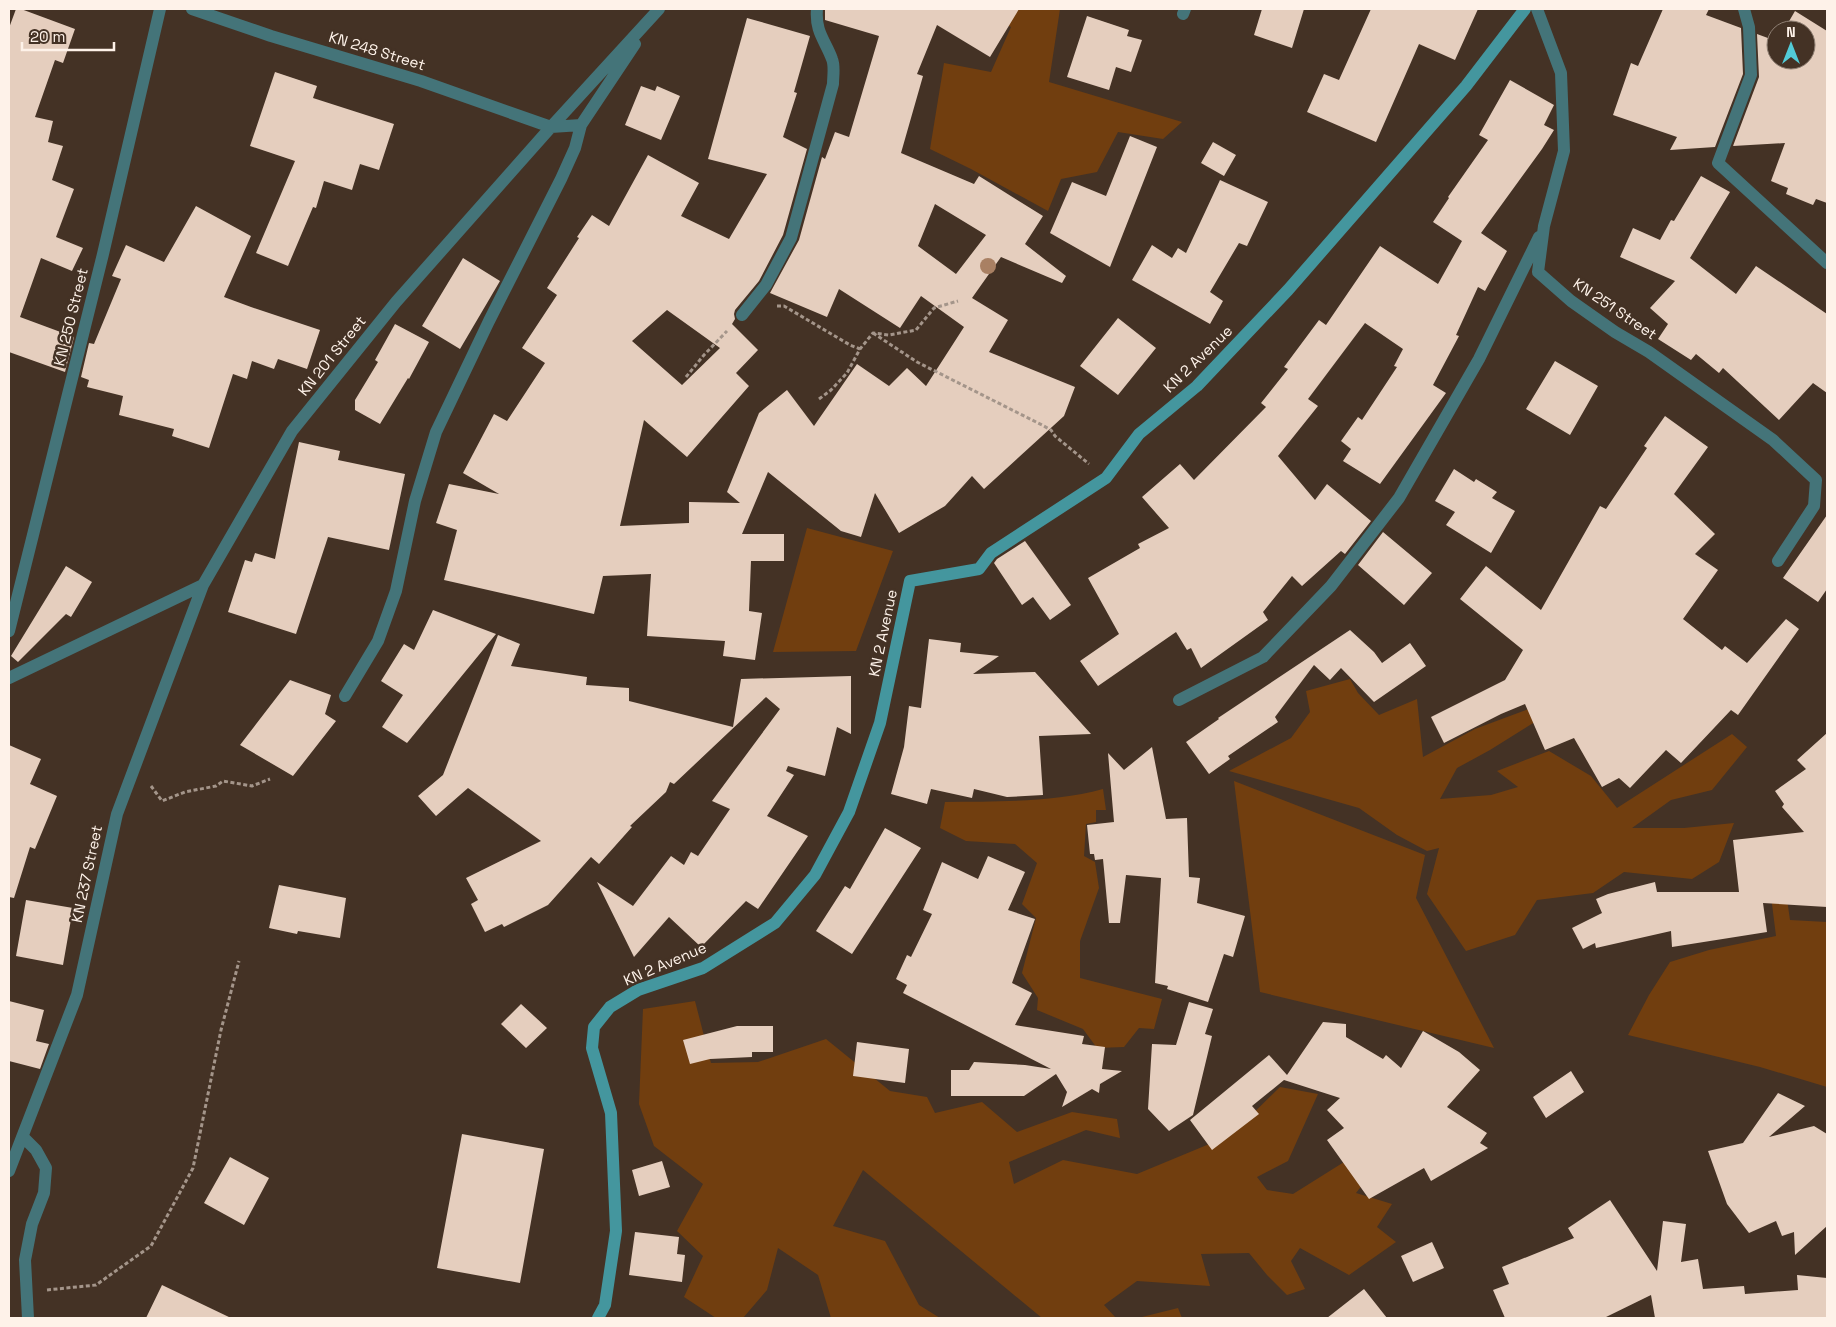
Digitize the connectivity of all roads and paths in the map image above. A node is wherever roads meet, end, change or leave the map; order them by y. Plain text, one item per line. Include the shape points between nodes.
1 (160, 9) edge
2 (192, 9) edge
3 (659, 9) edge
4 (817, 9) edge
5 (1525, 9) edge
6 (1537, 9) edge
7 (1744, 9) edge
8 (581, 125) junction
9 (551, 127) junction
10 (1544, 226) junction
11 (1827, 263) edge
12 (958, 301) dead end
13 (773, 308) dead end
14 (742, 315) joint
15 (873, 333) junction
16 (860, 349) junction
17 (686, 377) dead end
18 (819, 399) dead end
19 (1106, 478) junction
20 (1778, 561) dead end
21 (204, 585) junction
22 (9, 631) edge
23 (9, 678) edge
24 (345, 696) dead end
25 (1179, 700) dead end
26 (270, 779) dead end
27 (128, 785) junction
28 (240, 960) dead end
29 (23, 1137) junction
30 (9, 1171) edge
31 (26, 1293) junction
32 (28, 1318) edge
33 (598, 1318) edge

1 - 22 street, KN 250 Street
2 - 9 street, KN 248 Street via 421,81
3 - 8 street
3 - 9 street, KN 201 Street
4 - 14 street via 821,39 833,61 833,84 791,238 766,285
5 - 19 main road, KN 2 Avenue via 1466,86 1288,290 1197,386 1138,434
6 - 10 street, KN 251 Street via 1561,73 1564,151
7 - 11 street via 1751,75 1718,163
8 - 9 street
8 - 24 street via 561,179 436,432 415,501 396,592 378,640
9 - 21 street, KN 201 Street via 396,302 292,432
10 - 20 street, KN 251 Street via 1538,272 1571,301 1773,440 1816,480 1814,506
10 - 25 street via 1479,359 1399,498 1331,586 1262,657
12 - 15 path via 934,308 916,330 889,335
13 - 16 path via 784,306
14 - 17 path
15 - 16 path
15 - 19 path via 917,362 1051,430
16 - 18 path via 847,373
19 - 33 main road, KN 2 Avenue via 991,553 979,570 910,581 880,723 850,812 815,875 775,923 703,968 638,990 610,1007 594,1026 592,1048 611,1113 616,1231 605,1305
21 - 23 street
21 - 27 street, KN 237 Street
26 - 27 path via 252,786 222,781 216,786 162,800 147,781
27 - 29 street, KN 237 Street via 117,814 78,995
28 - 31 path via 221,1030 193,1168 151,1246 96,1285
29 - 30 street, KN 237 Street
29 - 31 street via 36,1150 46,1168 44,1193 32,1224 25,1260
31 - 32 street

